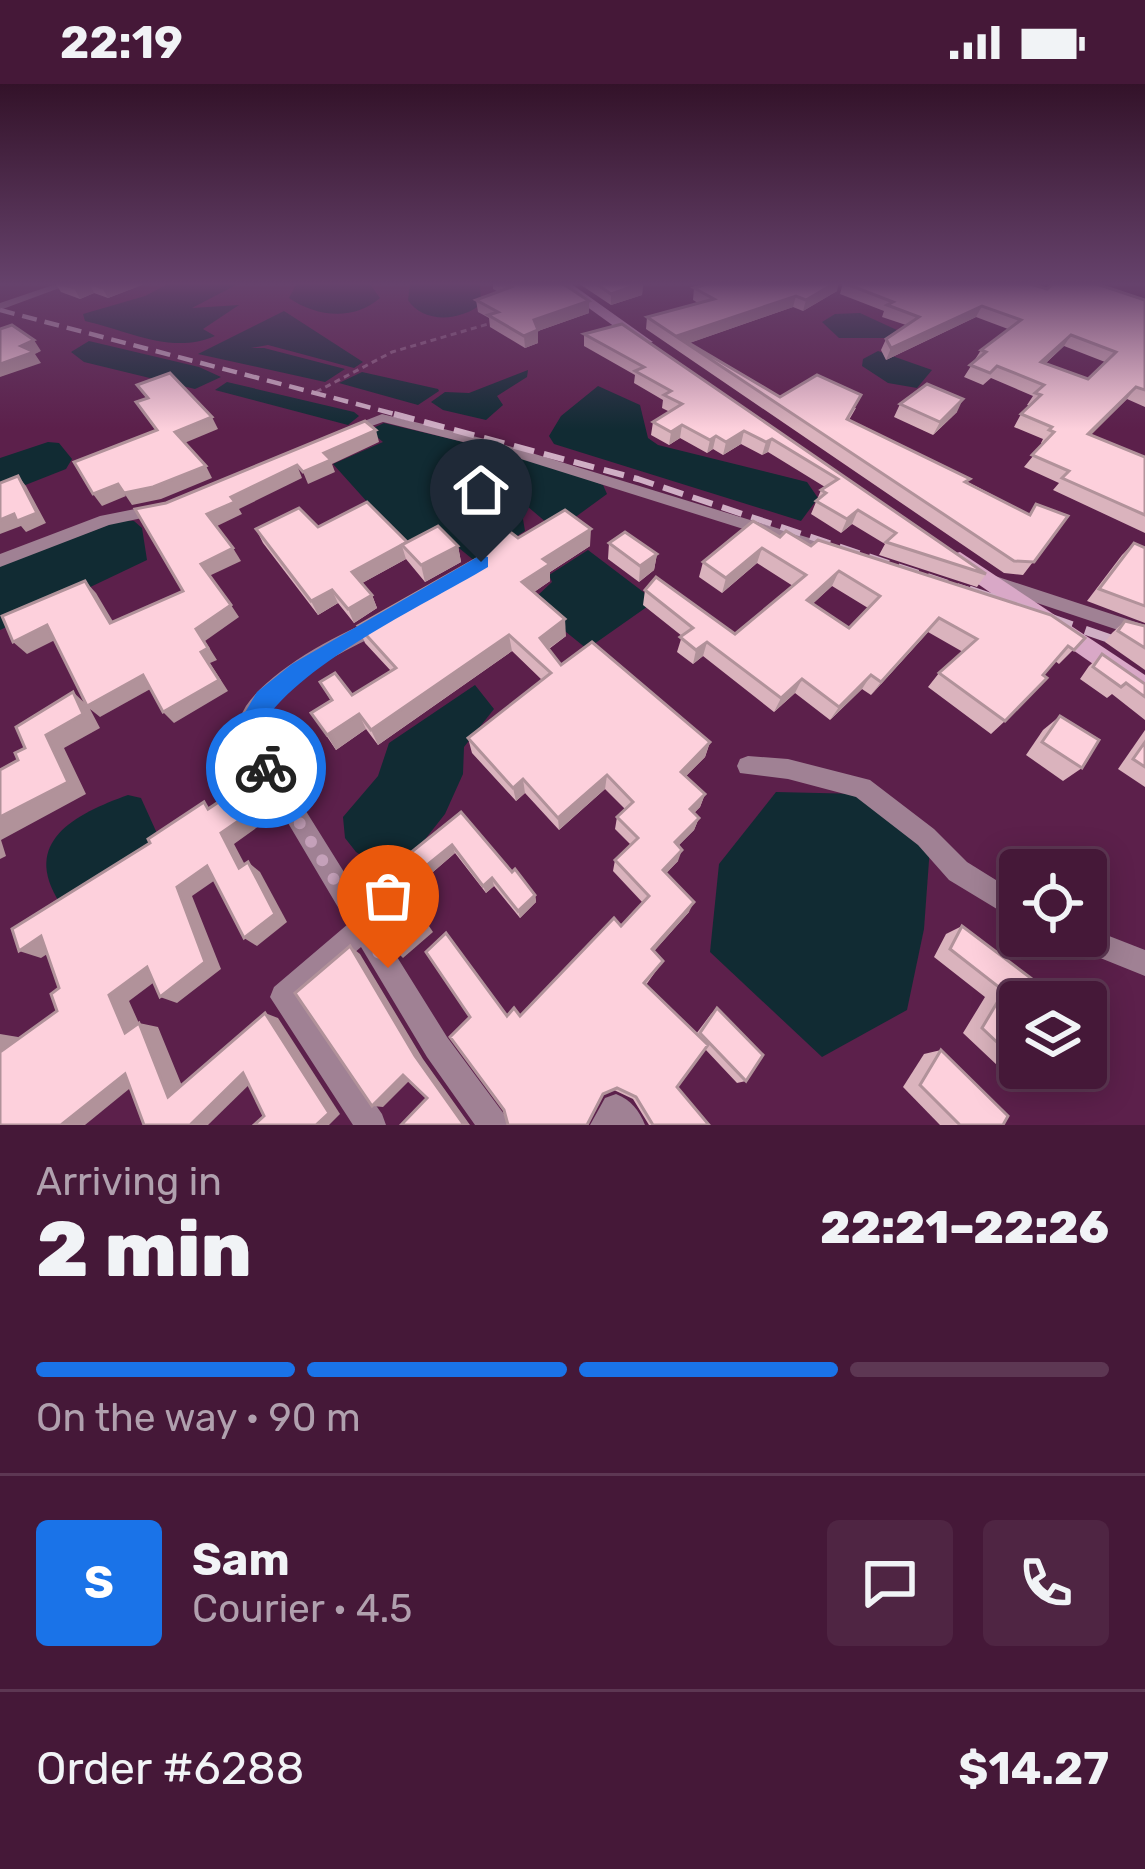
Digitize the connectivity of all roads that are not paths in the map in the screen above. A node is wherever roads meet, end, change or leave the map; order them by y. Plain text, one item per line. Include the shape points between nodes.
1 (633, 332) edge
2 (654, 348) edge
3 (326, 439) edge
4 (185, 499) edge
5 (935, 543) edge
6 (0, 561) edge
7 (863, 562) edge
8 (983, 589) junction
9 (405, 609) edge
10 (1145, 632) edge
11 (1145, 689) edge
12 (748, 766) dead end
13 (999, 897) edge
14 (363, 928) junction
15 (1107, 948) edge
16 (1145, 963) edge
17 (371, 1125) edge
18 (494, 1125) edge
19 (604, 1125) edge
20 (630, 1125) edge

1 - 2 main road
3 - 7 street via 382,418
4 - 6 street
5 - 8 main road
8 - 10 street
8 - 11 main road
9 - 14 street via 299,670 265,699 245,731
12 - 13 street via 862,788
14 - 17 street via 284,997
14 - 18 street
15 - 16 street
19 - 20 street via 616,1109

